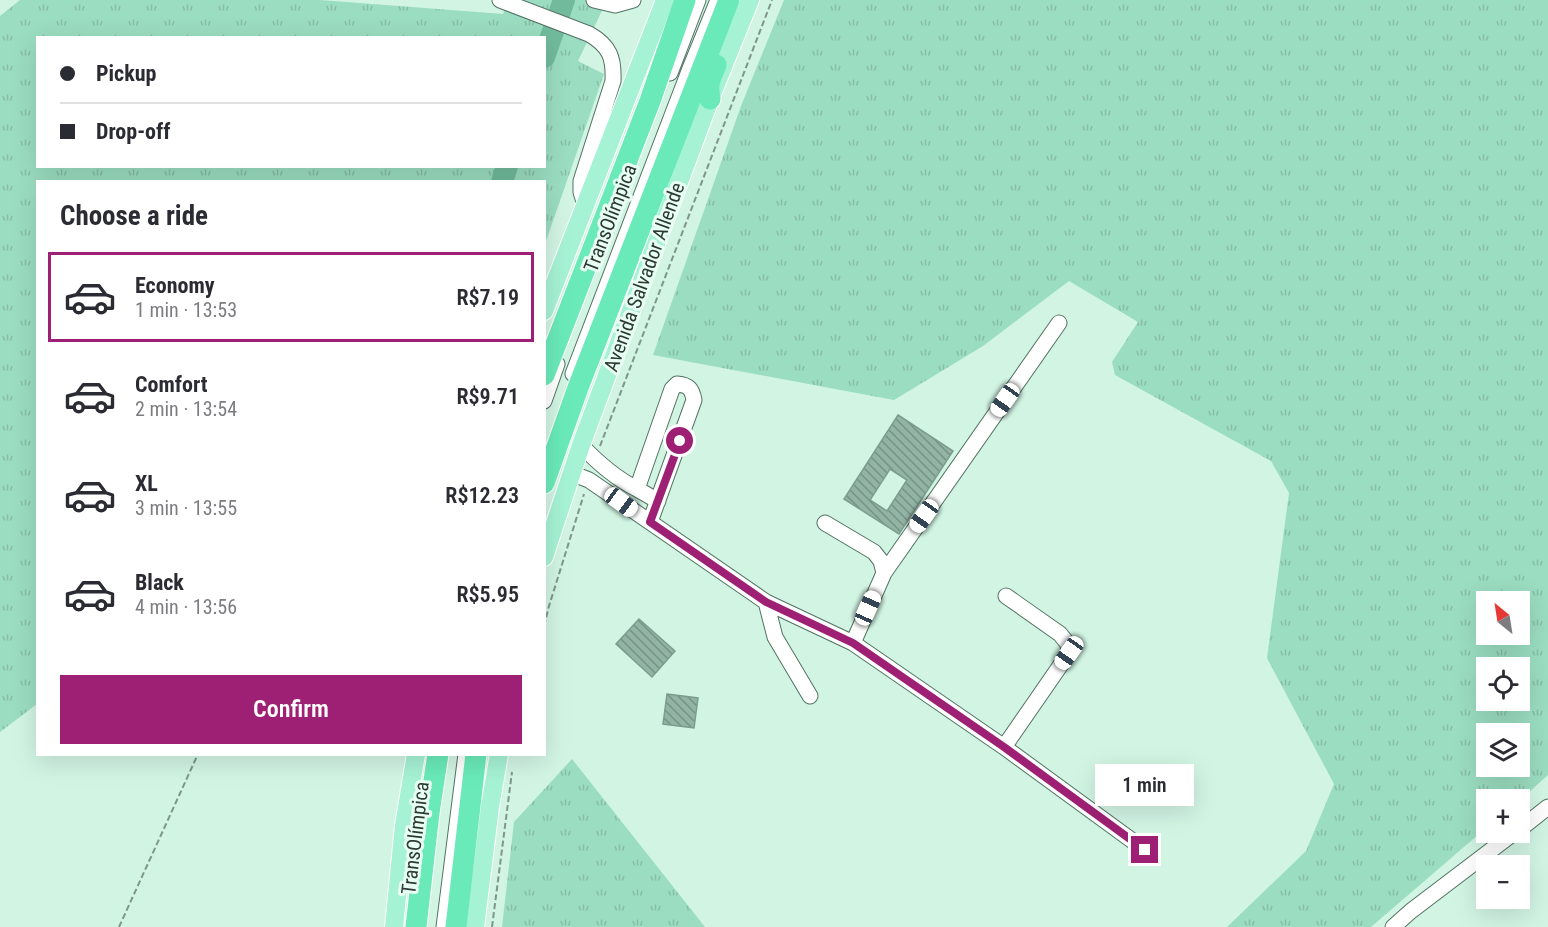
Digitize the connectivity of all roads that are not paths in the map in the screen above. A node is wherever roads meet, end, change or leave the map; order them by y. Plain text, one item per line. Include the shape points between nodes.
1 (500, 0) edge
2 (633, 0) edge
3 (665, 0) edge
4 (685, 0) edge
5 (698, 0) edge
6 (718, 0) edge
7 (729, 0) edge
8 (742, 0) edge
9 (750, 0) edge
10 (601, 2) edge
11 (710, 99) junction
12 (585, 205) junction
13 (546, 306) edge
14 (1059, 322) dead end
15 (546, 370) edge
16 (546, 395) edge
17 (581, 446) junction
18 (546, 447) edge
19 (571, 473) junction
20 (546, 477) edge
21 (637, 489) junction
22 (658, 501) junction
23 (650, 522) junction
24 (825, 523) dead end
25 (546, 551) edge
26 (884, 573) junction
27 (1006, 596) dead end
28 (766, 602) junction
29 (853, 643) junction
30 (810, 696) dead end
31 (1004, 747) junction
32 (416, 756) edge
33 (438, 756) edge
34 (448, 756) edge
35 (499, 756) edge
36 (472, 758) edge
37 (1548, 807) edge
38 (429, 813) junction
39 (1530, 821) edge
40 (1501, 843) edge
41 (1145, 850) dead end
42 (394, 927) edge
43 (404, 927) edge
44 (416, 927) edge
45 (425, 927) edge
46 (444, 927) edge
47 (456, 927) edge
48 (468, 927) edge
49 (475, 927) edge
50 (1392, 927) edge

1 - 12 street via 594,37 611,57 613,81 581,181
2 - 10 street via 615,5
3 - 12 main road
4 - 15 highway
5 - 16 street, TransOlímpica
6 - 18 street, TransOlímpica
7 - 20 highway, Avenida Salvador Allende
8 - 11 highway via 709,82
9 - 11 main road, Avenida Salvador Allende
11 - 17 main road, Avenida Salvador Allende
12 - 13 main road
14 - 26 street
17 - 19 main road, Avenida Salvador Allende
17 - 21 street via 597,463
19 - 23 street via 589,480
19 - 25 main road, Avenida Salvador Allende
21 - 22 street
21 - 22 street via 672,389 677,384 686,384 694,400
22 - 23 street
23 - 28 street
24 - 26 street via 874,552 882,561
26 - 29 street
27 - 31 street via 1060,634 1069,653
28 - 29 street
28 - 30 street via 775,637
29 - 31 street
31 - 41 street
32 - 42 main road
33 - 38 highway
34 - 45 street, TransOlímpica
35 - 49 main road
36 - 46 street, TransOlímpica via 450,872
36 - 47 highway
36 - 48 highway via 479,780
37 - 39 street
38 - 43 highway via 422,823
38 - 44 highway
40 - 50 street

